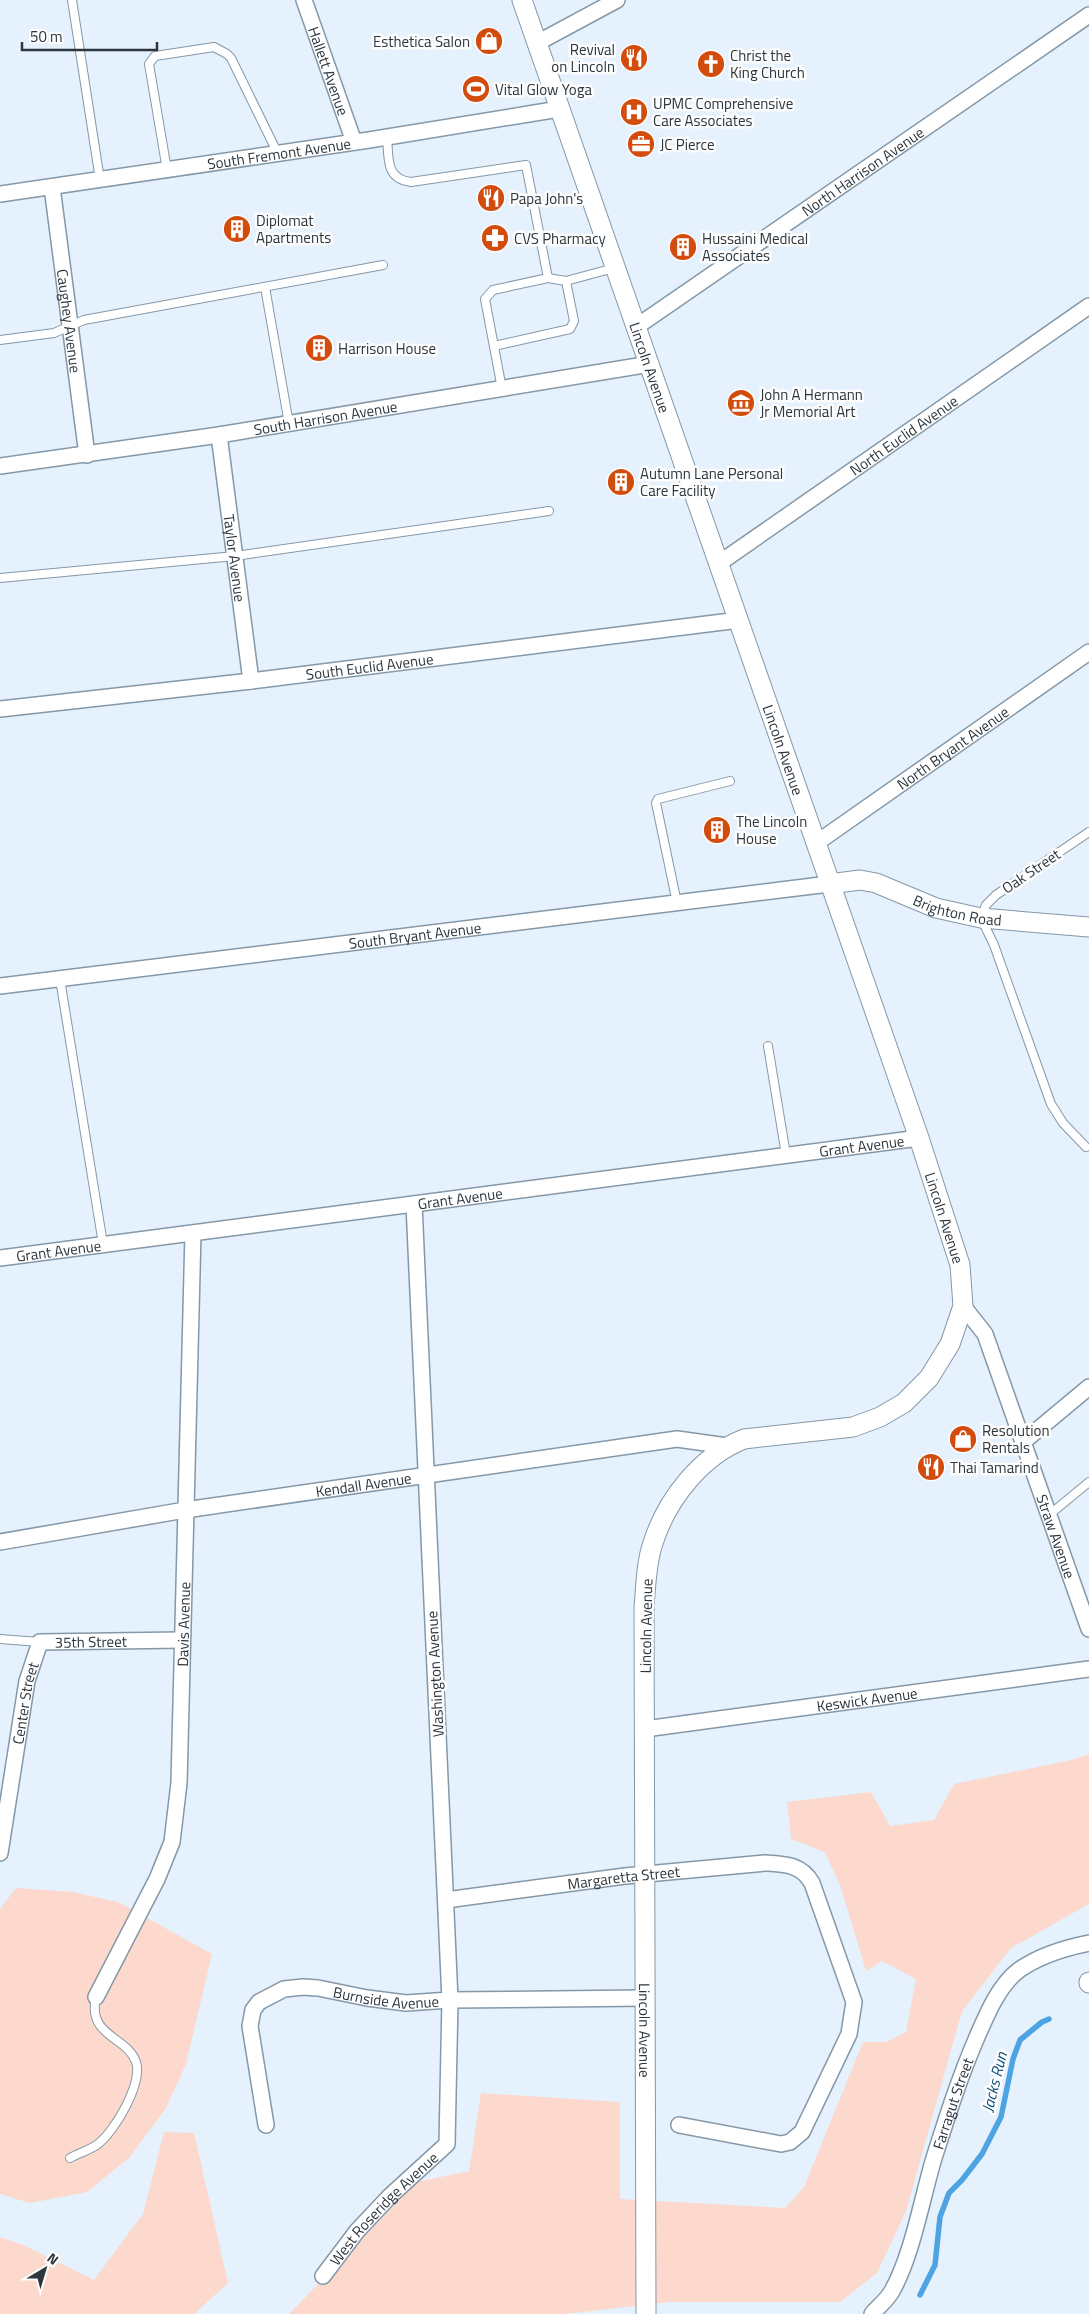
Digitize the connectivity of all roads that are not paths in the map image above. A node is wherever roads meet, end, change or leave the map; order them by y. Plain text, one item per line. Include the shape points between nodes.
1 (72, 0) edge
2 (304, 0) edge
3 (522, 0) edge
4 (617, 0) edge
5 (1089, 15) edge
6 (537, 43) junction
7 (559, 109) junction
8 (387, 137) junction
9 (354, 142) junction
10 (278, 154) junction
11 (167, 170) junction
12 (100, 180) junction
13 (52, 187) junction
14 (0, 194) edge
15 (383, 265) dead end
16 (615, 268) junction
17 (548, 278) junction
18 (566, 281) junction
19 (266, 287) junction
20 (1089, 306) edge
21 (70, 326) junction
22 (636, 327) junction
23 (0, 340) edge
24 (494, 346) junction
25 (650, 364) junction
26 (502, 388) junction
27 (289, 424) junction
28 (219, 435) junction
29 (87, 455) junction
30 (0, 466) edge
31 (549, 512) dead end
32 (235, 556) junction
33 (718, 564) junction
34 (0, 578) edge
35 (739, 620) junction
36 (1089, 652) edge
37 (251, 681) junction
38 (0, 709) edge
39 (730, 781) dead end
40 (1089, 832) edge
41 (815, 844) junction
42 (829, 884) junction
43 (677, 903) junction
44 (981, 918) junction
45 (1089, 927) edge
46 (60, 978) junction
47 (0, 986) edge
48 (768, 1046) dead end
49 (919, 1138) junction
50 (1086, 1147) dead end
51 (786, 1155) junction
52 (414, 1204) junction
53 (193, 1233) junction
54 (103, 1244) junction
55 (0, 1258) edge
56 (964, 1306) junction
57 (1089, 1387) edge
58 (1023, 1442) junction
59 (727, 1446) junction
60 (426, 1474) junction
61 (1089, 1482) edge
62 (185, 1510) junction
63 (1049, 1515) junction
64 (0, 1542) edge
65 (1089, 1629) edge
66 (0, 1639) edge
67 (182, 1640) junction
68 (40, 1642) junction
69 (1089, 1669) edge
70 (646, 1729) junction
71 (0, 1852) edge
72 (644, 1874) junction
73 (446, 1900) junction
74 (1089, 1943) edge
75 (96, 1997) joint
76 (644, 1998) junction
77 (450, 2000) junction
78 (266, 2125) dead end
79 (678, 2125) dead end
80 (447, 2144) joint
81 (70, 2158) dead end
82 (323, 2276) dead end
83 (646, 2314) edge
84 (872, 2314) edge

1 - 12 lane
2 - 9 street, Hallett Avenue
3 - 6 street, Lincoln Avenue
4 - 6 street
5 - 22 street, North Harrison Avenue
6 - 7 street, Lincoln Avenue
7 - 8 street, South Fremont Avenue
7 - 16 street, Lincoln Avenue
8 - 9 street, South Fremont Avenue
8 - 17 lane via 390,167 401,181 526,165
9 - 10 street, South Fremont Avenue
10 - 11 street, South Fremont Avenue
10 - 11 lane via 231,58 214,47 155,56 148,64
11 - 12 street, South Fremont Avenue
12 - 13 street, South Fremont Avenue
13 - 14 street, South Fremont Avenue
13 - 21 street, Caughey Avenue
15 - 19 lane
16 - 18 lane
16 - 22 street, Lincoln Avenue
17 - 18 lane
17 - 24 lane via 493,290 485,299
18 - 24 lane via 574,320 570,330
19 - 21 lane via 84,320
19 - 27 lane
20 - 33 street, North Euclid Avenue
21 - 23 lane via 54,333
21 - 29 street, Caughey Avenue
22 - 25 street, Lincoln Avenue
24 - 26 lane
25 - 26 street, South Harrison Avenue
25 - 33 street, Lincoln Avenue
26 - 27 street, South Harrison Avenue
27 - 28 street, South Harrison Avenue
28 - 29 street, South Harrison Avenue
28 - 32 street, Taylor Avenue
29 - 30 street, South Harrison Avenue
31 - 32 lane
32 - 34 lane
32 - 37 street, Taylor Avenue
33 - 35 street, Lincoln Avenue
35 - 37 street, South Euclid Avenue
35 - 41 street, Lincoln Avenue
36 - 41 street, North Bryant Avenue
37 - 38 street, South Euclid Avenue
39 - 43 lane via 658,799 656,803
40 - 44 lane, Oak Street via 996,895 986,905
41 - 42 street, Lincoln Avenue
42 - 43 street, South Bryant Avenue
42 - 44 street, Brighton Road via 860,880 936,908
42 - 49 street, Lincoln Avenue
43 - 46 street, South Bryant Avenue
44 - 45 street, Brighton Road
44 - 50 lane via 994,945 1051,1104 1063,1123
46 - 47 street, South Bryant Avenue
46 - 54 lane
48 - 51 lane
49 - 51 street, Grant Avenue
49 - 56 street, Lincoln Avenue via 960,1265
51 - 52 street, Grant Avenue
52 - 53 street, Grant Avenue
52 - 60 street, Washington Avenue
53 - 54 street, Grant Avenue
53 - 62 street, Davis Avenue
54 - 55 street, Grant Avenue
56 - 58 street, Straw Avenue via 986,1334
56 - 59 street, Lincoln Avenue via 950,1344 930,1378 904,1403 880,1418 853,1427 744,1439
57 - 58 street
58 - 63 street, Straw Avenue
59 - 60 street, Kendall Avenue via 677,1439
59 - 70 street, Lincoln Avenue via 689,1480 671,1504 653,1544 644,1607
60 - 62 street, Kendall Avenue
60 - 73 street, Washington Avenue
61 - 63 lane
62 - 64 street, Kendall Avenue
62 - 67 street, Davis Avenue
63 - 65 street, Straw Avenue
66 - 68 lane, 35th Street
67 - 68 street, 35th Street
67 - 75 street, Davis Avenue via 179,1783 172,1842 157,1879
68 - 71 street, Center Street via 27,1681
69 - 70 street, Keswick Avenue
70 - 72 street, Lincoln Avenue
72 - 73 street, Margaretta Street
72 - 76 street, Lincoln Avenue
72 - 79 street, Margaretta Street via 765,1863 786,1864 800,1869 812,1883 854,2002 849,2034 797,2138 781,2144
73 - 77 street, Washington Avenue
74 - 84 street, Farragut Street via 1039,1958 1018,1971 994,2002 964,2068 903,2266 891,2292
75 - 81 lane via 96,2017 136,2061 137,2074 127,2104 112,2129 97,2144
76 - 77 street, Burnside Avenue
76 - 83 street, Lincoln Avenue
77 - 78 street, Burnside Avenue via 406,2002 303,1987 284,1989 259,2002 253,2010 250,2026
77 - 80 street, Washington Avenue
80 - 82 street, West Roseridge Avenue via 357,2231

